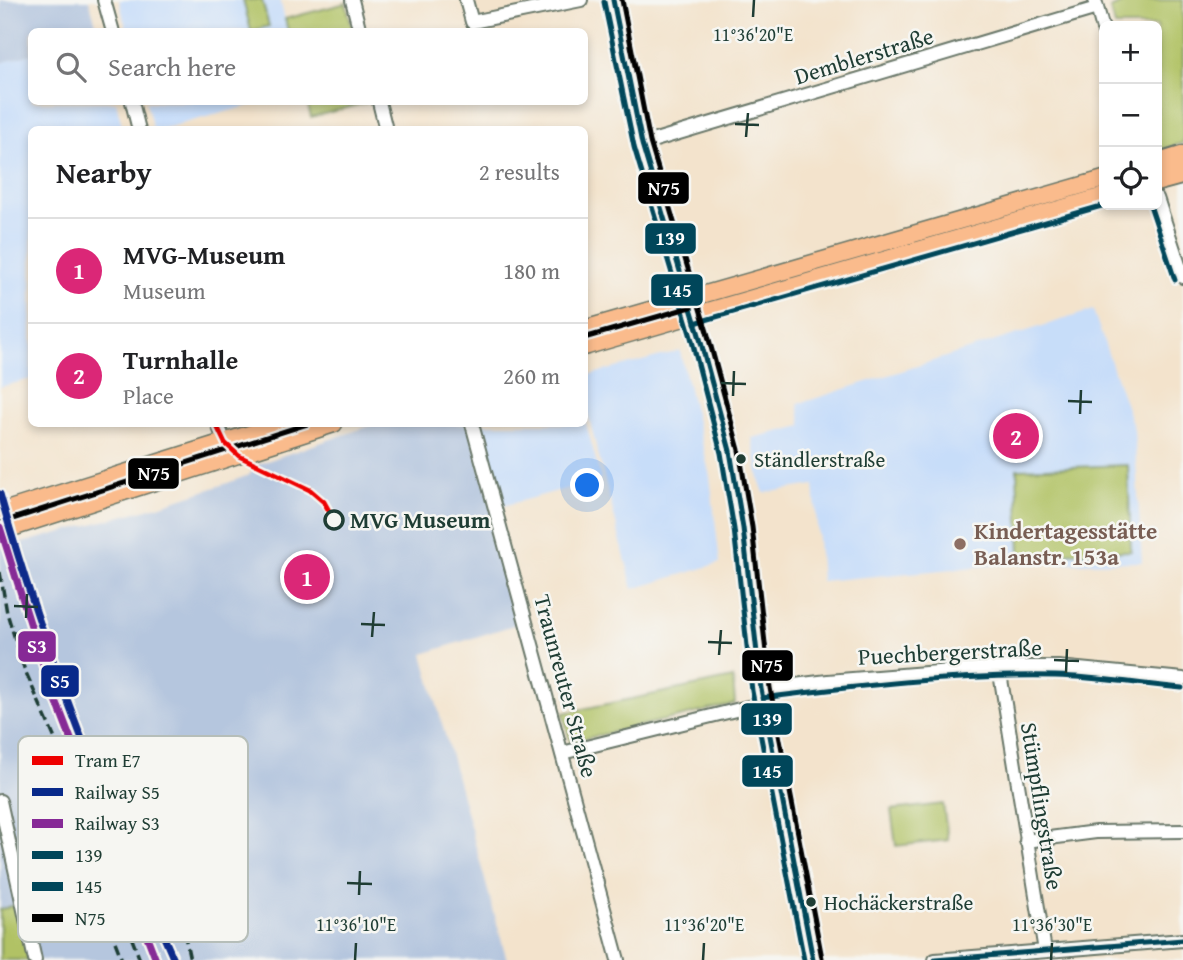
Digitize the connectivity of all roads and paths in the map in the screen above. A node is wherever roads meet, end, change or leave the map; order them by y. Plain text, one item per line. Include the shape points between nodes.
1 (104, 0) edge
2 (352, 0) edge
3 (466, 0) edge
4 (581, 0) edge
5 (613, 0) edge
6 (1096, 4) edge
7 (1101, 21) edge
8 (112, 28) edge
9 (359, 28) edge
10 (133, 105) edge
11 (380, 105) edge
12 (138, 126) edge
13 (385, 126) edge
14 (642, 144) junction
15 (1183, 156) edge
16 (1162, 162) edge
17 (1183, 174) edge
18 (1162, 180) edge
19 (1099, 181) edge
20 (1099, 197) edge
21 (1161, 210) edge
22 (1183, 277) edge
23 (691, 308) junction
24 (588, 328) edge
25 (588, 346) edge
26 (220, 427) edge
27 (271, 427) edge
28 (324, 427) edge
29 (473, 427) edge
30 (226, 441) junction
31 (238, 454) junction
32 (0, 512) edge
33 (0, 532) edge
34 (999, 667) junction
35 (1183, 679) edge
36 (761, 689) junction
37 (764, 703) junction
38 (562, 753) junction
39 (0, 801) edge
40 (1183, 831) edge
41 (1026, 841) junction
42 (4, 844) edge
43 (18, 896) edge
44 (1183, 940) edge
45 (30, 942) edge
46 (1045, 951) junction
47 (35, 960) edge
48 (618, 960) edge
49 (813, 960) edge
50 (935, 960) edge

1 - 8 street
2 - 9 street
3 - 4 street via 472,22
5 - 14 street
6 - 7 street
6 - 14 street, Demblerstraße
10 - 12 street
11 - 13 street
14 - 23 street
15 - 16 highway
17 - 18 highway
19 - 23 main road
20 - 23 main road
21 - 22 street
23 - 24 main road
23 - 25 main road
23 - 36 street via 738,492
26 - 30 street
27 - 30 main road
28 - 31 main road
29 - 38 street, Traunreuter Straße
30 - 31 street
30 - 32 main road
31 - 33 main road
34 - 35 street, Puechbergerstraße via 1058,667
34 - 36 street, Puechbergerstraße
34 - 41 street, Stümpflingstraße
36 - 37 street
37 - 38 street
37 - 49 street
38 - 48 street, Traunreuter Straße
39 - 42 street
40 - 41 street via 1096,832
41 - 46 street, Stümpflingstraße
42 - 43 street
44 - 46 street
45 - 47 street
46 - 50 street

